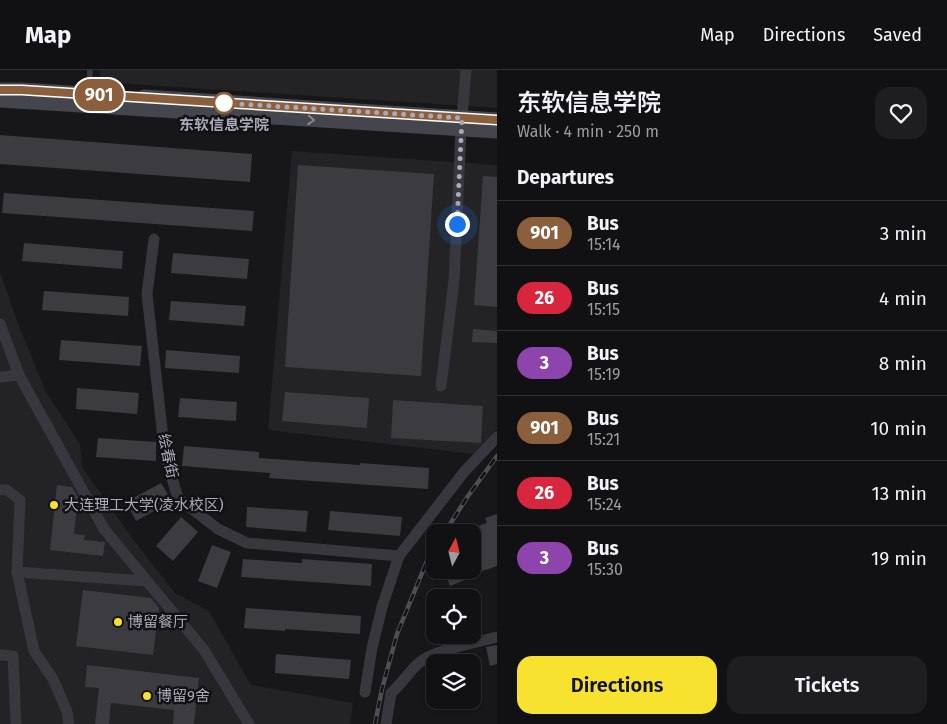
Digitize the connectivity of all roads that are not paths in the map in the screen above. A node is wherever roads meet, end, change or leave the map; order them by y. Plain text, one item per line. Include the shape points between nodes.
1 (90, 70) edge
2 (466, 70) edge
3 (0, 90) edge
4 (89, 94) junction
5 (0, 100) edge
6 (497, 120) edge
7 (461, 124) junction
8 (497, 131) edge
9 (154, 239) dead end
10 (0, 324) edge
11 (19, 375) junction
12 (0, 377) edge
13 (441, 386) dead end
14 (497, 437) edge
15 (0, 490) edge
16 (399, 556) junction
17 (17, 572) junction
18 (146, 581) junction
19 (497, 637) edge
20 (0, 655) edge
21 (365, 692) dead end
22 (16, 724) edge
23 (69, 724) edge
24 (249, 724) edge
25 (386, 724) edge

1 - 4 lane
2 - 7 street
3 - 4 main road
4 - 7 main road
5 -> 7 main road
6 - 7 main road
7 - 8 main road
7 - 13 street via 454,281
9 - 16 street, 绘春街 via 147,294 165,456 178,498 218,529 247,542
10 - 11 street
11 - 12 street
11 - 18 street via 104,529
14 - 16 street via 464,472
15 - 17 street via 8,490 20,500
16 - 21 street via 382,607
17 - 18 street
17 - 23 street via 34,651 53,679
18 - 24 street via 204,650
19 - 25 street via 429,656 419,663 391,694
20 - 22 street via 13,656

